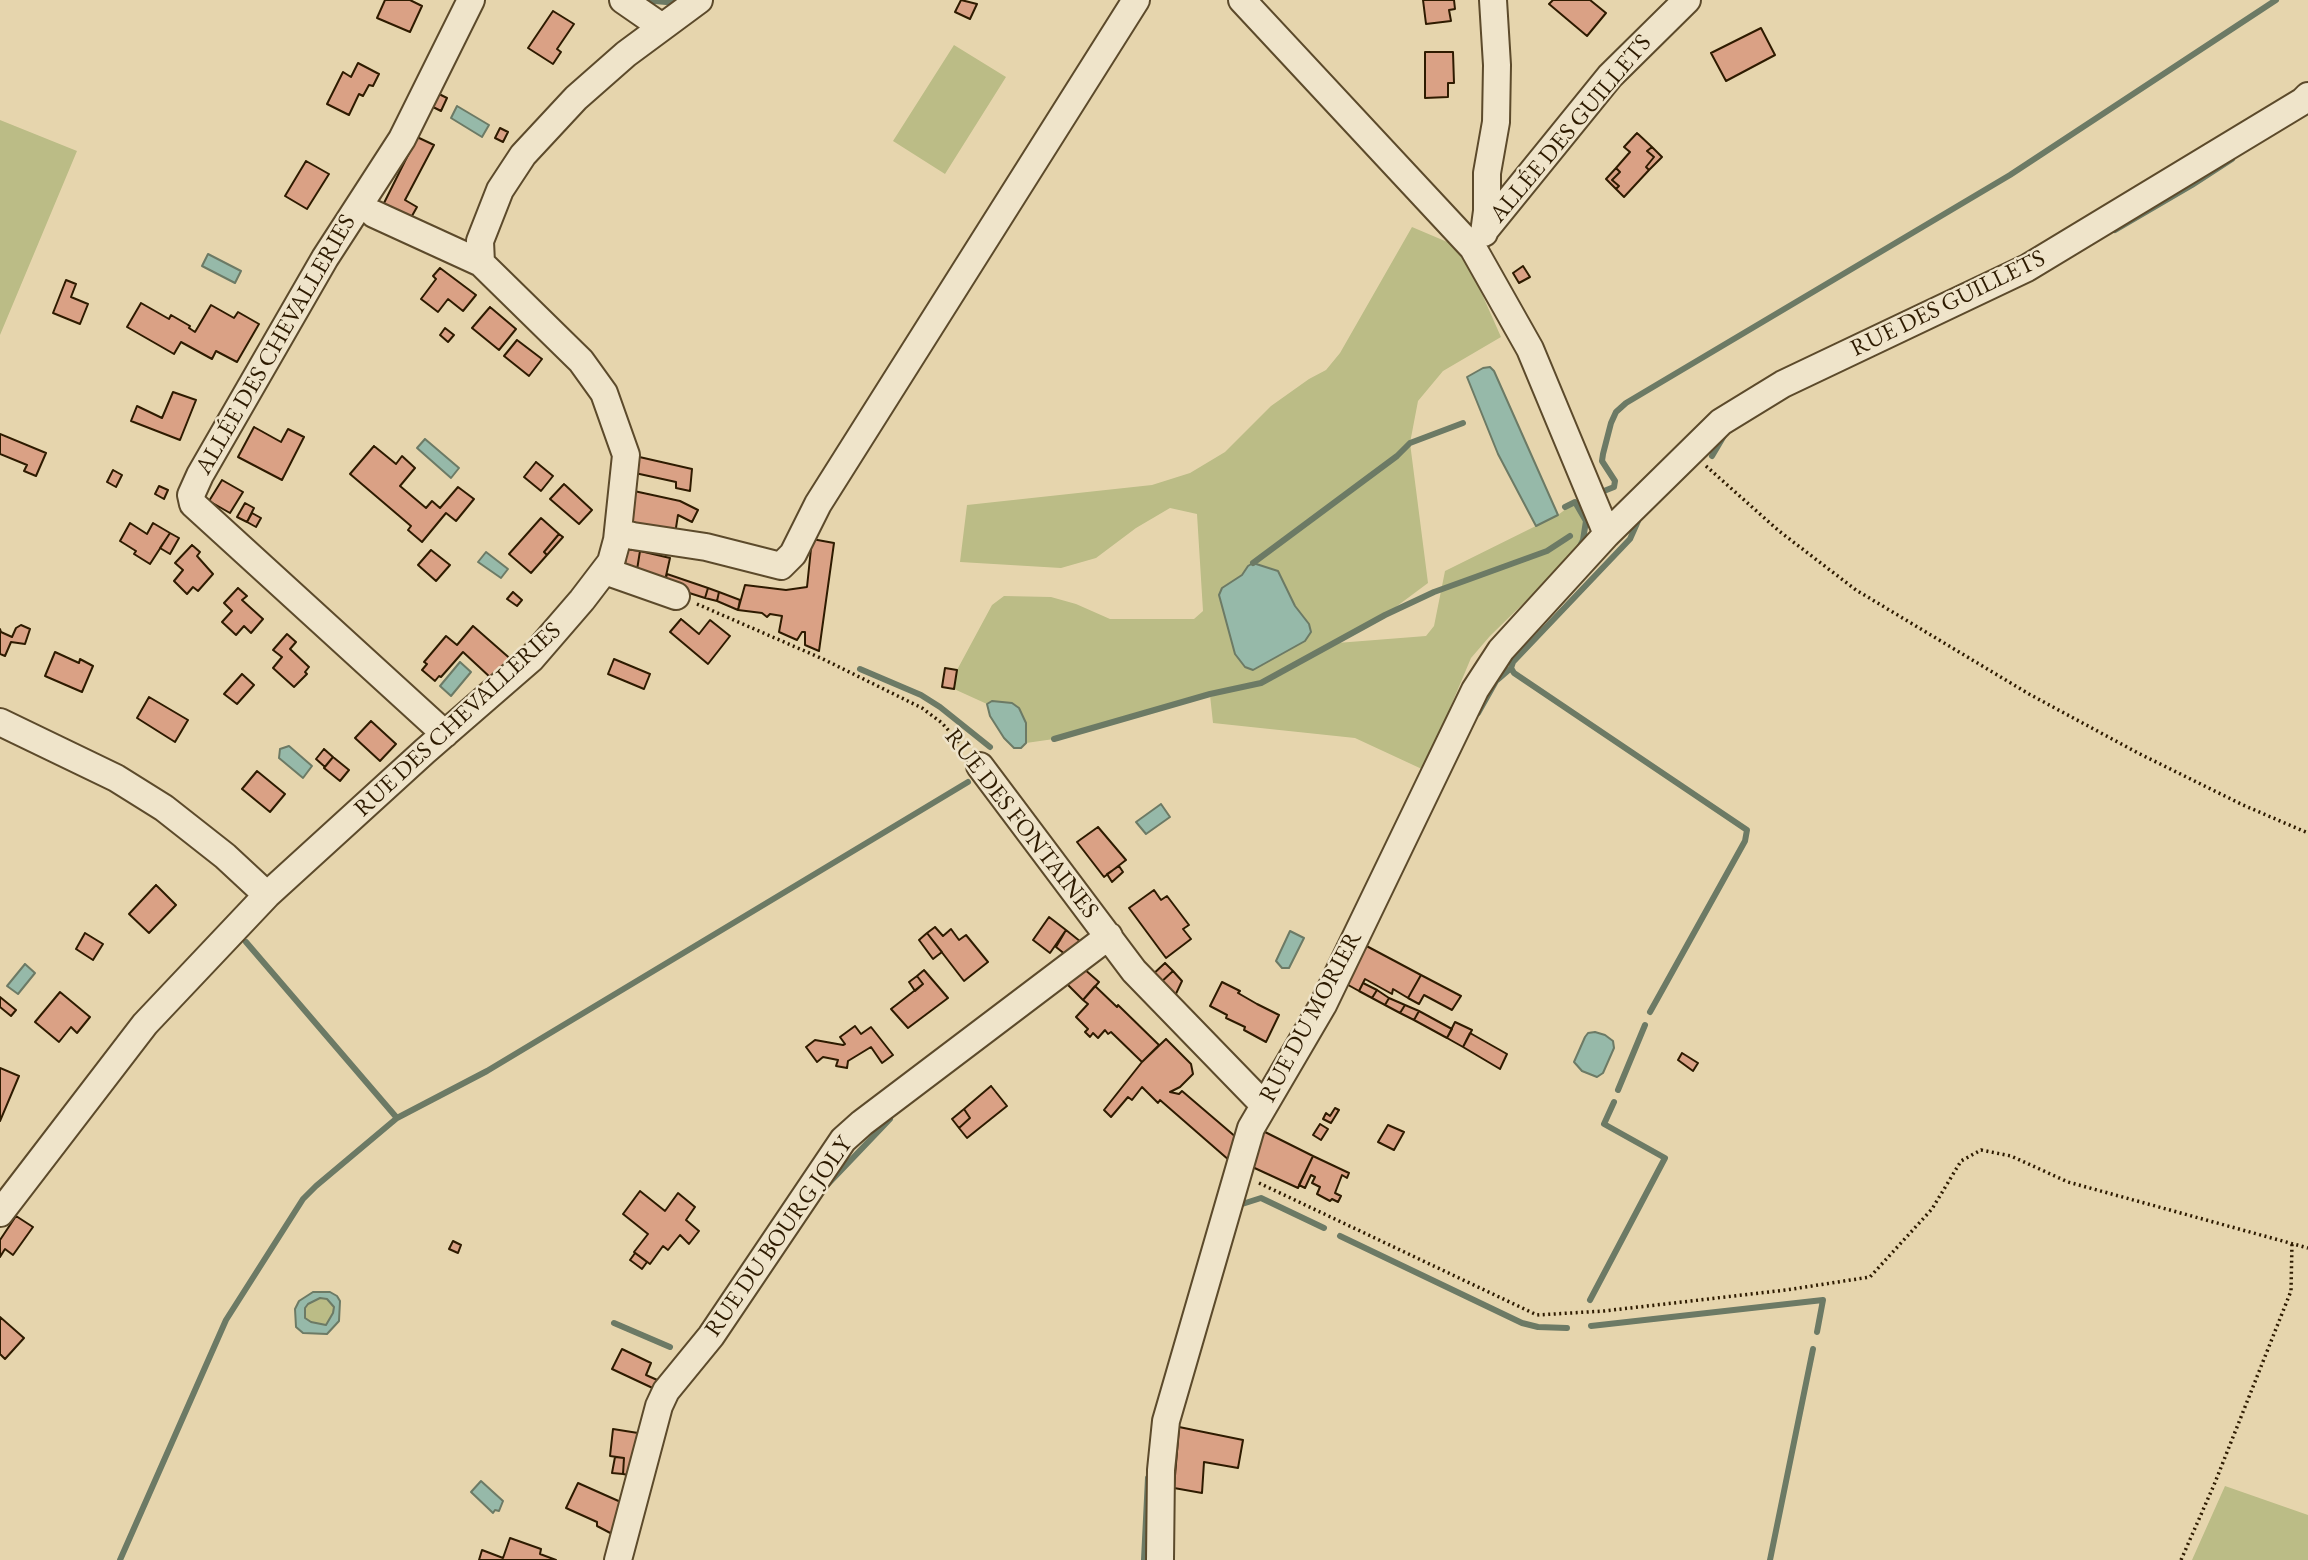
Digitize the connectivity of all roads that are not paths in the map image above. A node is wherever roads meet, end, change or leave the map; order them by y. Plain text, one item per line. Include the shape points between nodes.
1 (471, 0) edge
2 (622, 0) edge
3 (699, 0) edge
4 (1136, 0) edge
5 (1242, 0) edge
6 (1493, 0) edge
7 (1686, 0) edge
8 (662, 27) junction
9 (2308, 96) edge
10 (374, 215) dead end
11 (1479, 239) junction
12 (481, 263) junction
13 (618, 532) junction
14 (1607, 534) junction
15 (605, 571) junction
16 (677, 596) road end
17 (0, 722) edge
18 (445, 734) junction
19 (980, 766) road end
20 (267, 895) junction
21 (1110, 936) junction
22 (1264, 1105) junction
23 (0, 1213) edge
24 (618, 1560) edge
25 (1160, 1560) edge

1 - 18 street, ALLÉE DES CHEVALLERIES via 402,139 325,258 191,495 193,504
2 - 8 street
3 - 8 street
4 - 13 street via 818,504 793,554 781,566
5 - 11 street
6 - 11 street via 1496,122
7 - 11 street, ALLÉE DES GUILLETS via 1610,76
8 - 12 street via 576,98 523,155 500,190 480,241
9 - 14 street, RUE DES GUILLETS via 2027,268 1783,384 1721,422
10 - 12 street
11 - 14 street
12 - 13 street, RUE DES CHEVALLERIES via 581,361 604,393 626,455
13 - 15 street, RUE DES CHEVALLERIES
14 - 22 street, RUE DU MORIER via 1521,627 1475,690 1323,1005
15 - 16 street
15 - 18 street, RUE DES CHEVALLERIES via 531,659
17 - 20 street via 116,778 164,808
18 - 20 street, RUE DES CHEVALLERIES
19 - 21 street, RUE DES FONTAINES
20 - 23 street, RUE DES CHEVALLERIES via 145,1024
21 - 22 street, RUE DES FONTAINES via 1134,971
21 - 24 street, RUE DU BOURG JOLY via 843,1140 711,1336 666,1391
22 - 25 street, RUE DU MORIER via 1251,1128 1166,1421

